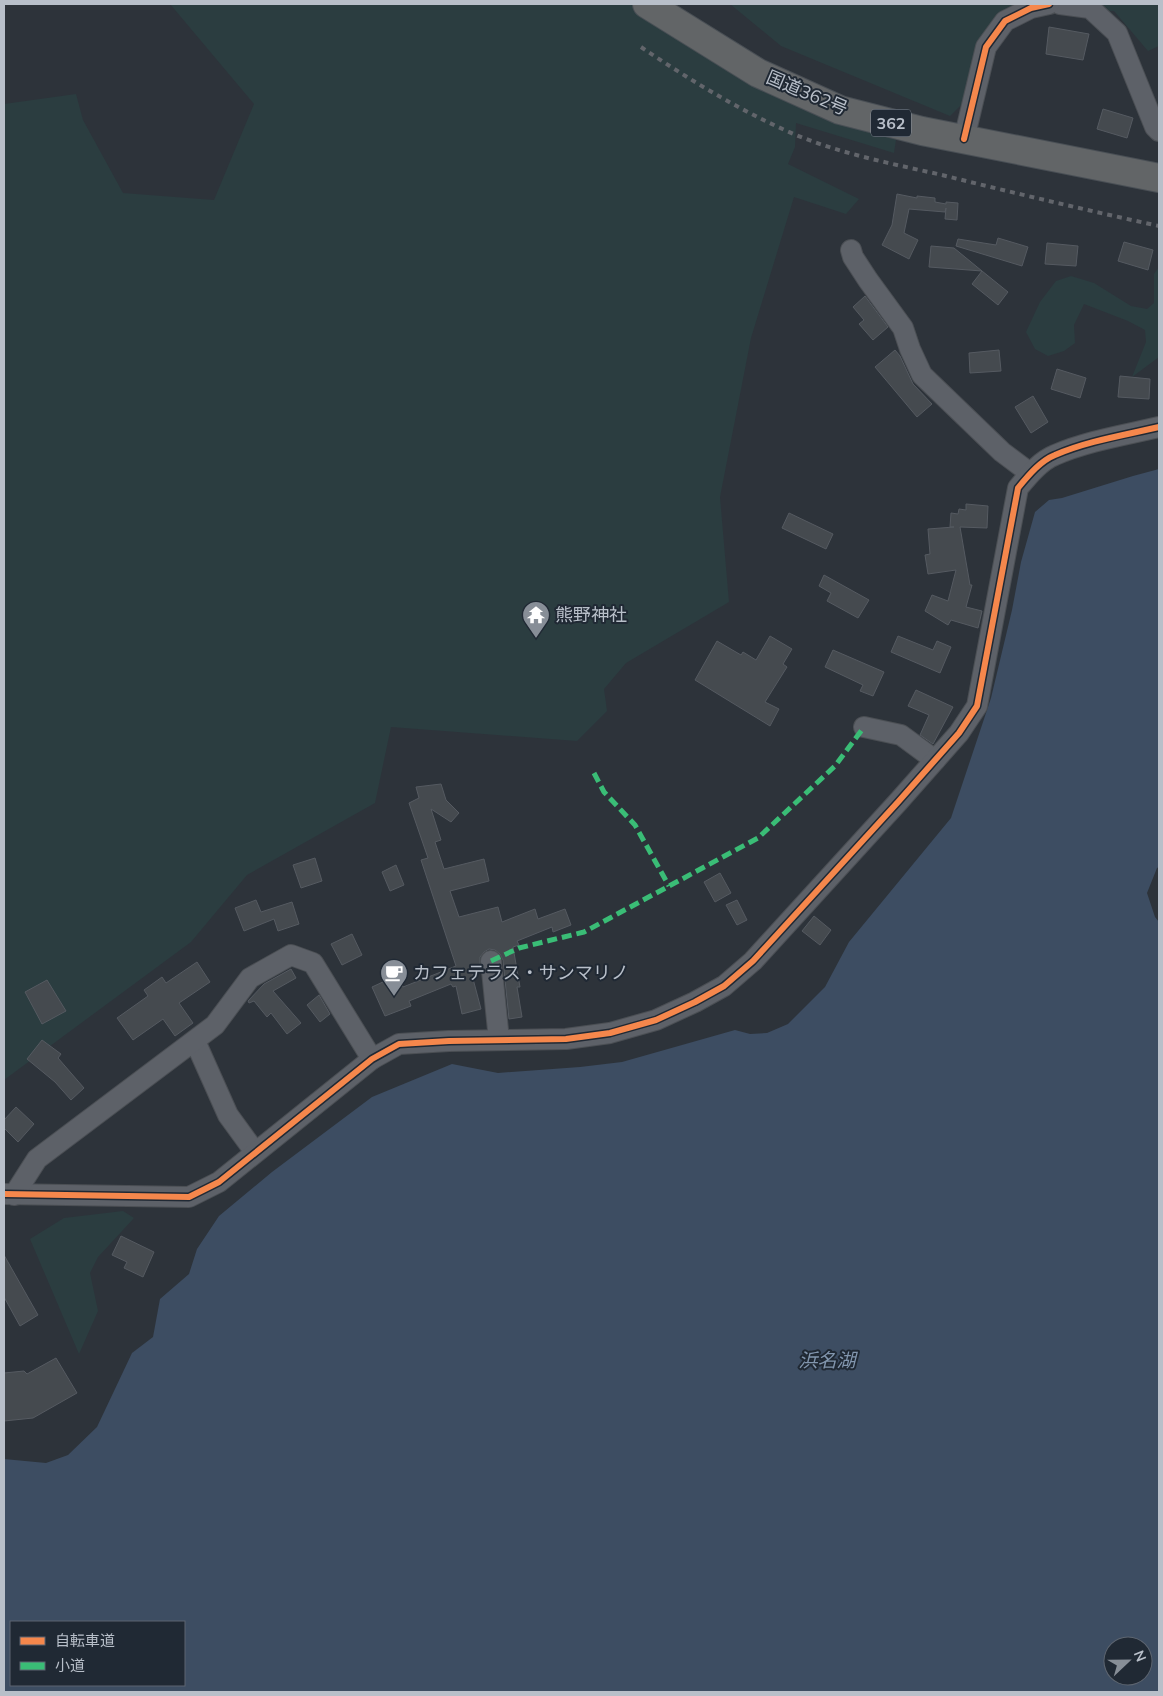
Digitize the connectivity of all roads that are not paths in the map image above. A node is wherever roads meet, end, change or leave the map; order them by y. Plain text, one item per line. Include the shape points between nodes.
1 (647, 4) edge
2 (1050, 4) edge
3 (1060, 4) edge
4 (1159, 131) edge
5 (964, 139) junction
6 (1159, 178) edge
7 (852, 250) dead end
8 (1159, 427) edge
9 (1030, 473) junction
10 (864, 726) dead end
11 (935, 760) junction
12 (490, 961) dead end
13 (499, 1040) junction
14 (195, 1041) junction
15 (372, 1059) junction
16 (255, 1152) junction
17 (9, 1194) edge

1 - 5 highway, 国道362号 / 362 via 758,73 840,110
2 - 5 street via 1031,8 1005,21 986,47
3 - 4 street via 1090,8 1117,33
5 - 6 highway, 国道362号 / 362
7 - 9 street via 868,280 903,328 922,375 1002,452
8 - 9 street via 1053,455
9 - 11 street via 1018,488 977,706
10 - 11 street via 901,735
11 - 13 street via 753,961 724,986 656,1020 610,1033 566,1039
12 - 13 street
13 - 15 street via 399,1044
14 - 15 street via 215,1025 250,978 291,955 313,962
14 - 16 street via 228,1115
14 - 17 street via 37,1159
15 - 16 street
16 - 17 street via 219,1182 189,1197

